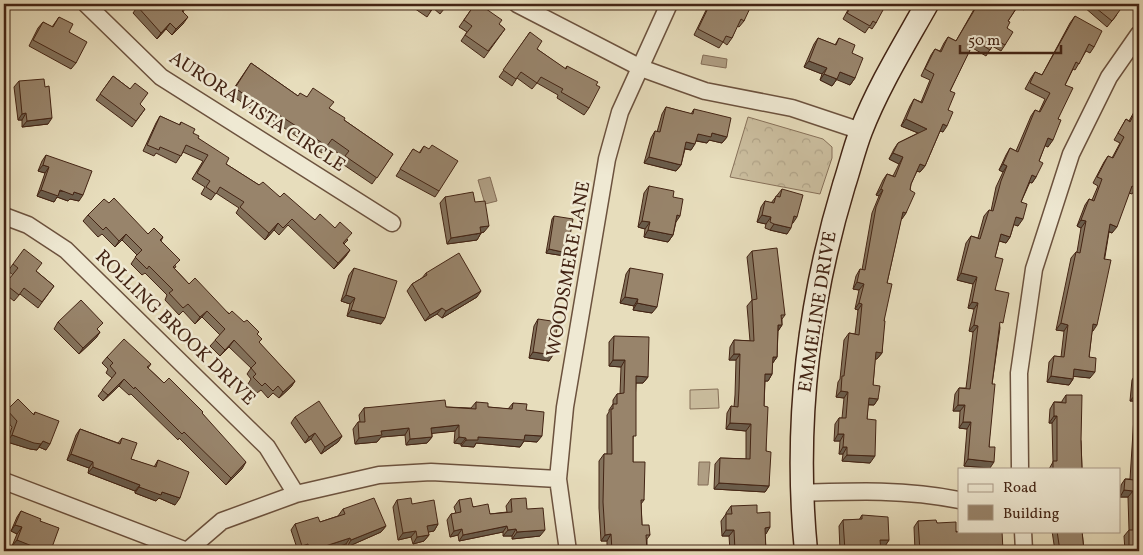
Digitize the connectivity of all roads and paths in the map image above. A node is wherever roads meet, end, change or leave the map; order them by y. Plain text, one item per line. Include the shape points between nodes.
1 (86, 4) edge
2 (517, 4) edge
3 (669, 4) edge
4 (927, 4) edge
5 (1139, 34) edge
6 (641, 68) junction
7 (861, 131) junction
8 (4, 216) edge
9 (392, 223) dead end
10 (1020, 468) edge
11 (558, 479) junction
12 (4, 481) edge
13 (800, 493) junction
14 (296, 494) junction
15 (958, 500) edge
16 (1023, 532) edge
17 (187, 551) edge
18 (568, 551) edge
19 (806, 551) edge
20 (1024, 551) edge

1 - 9 street, AURORA VISTA CIRCLE via 161,77
2 - 6 street
3 - 6 street, WOODSMERE LANE
4 - 7 street, EMMELINE DRIVE via 894,62
5 - 10 street via 1109,77 1071,154 1034,270 1020,373
6 - 7 street via 705,91 792,108
6 - 11 street, WOODSMERE LANE via 620,112 607,159 565,407
7 - 13 street, EMMELINE DRIVE via 823,260 804,386
8 - 14 street, ROLLING BROOK DRIVE via 28,224 66,250 267,447
11 - 14 street via 432,472 379,475
11 - 18 street, WOODSMERE LANE
12 - 17 street
13 - 15 street via 897,491
13 - 19 street, EMMELINE DRIVE
14 - 17 street via 222,521
16 - 20 street

